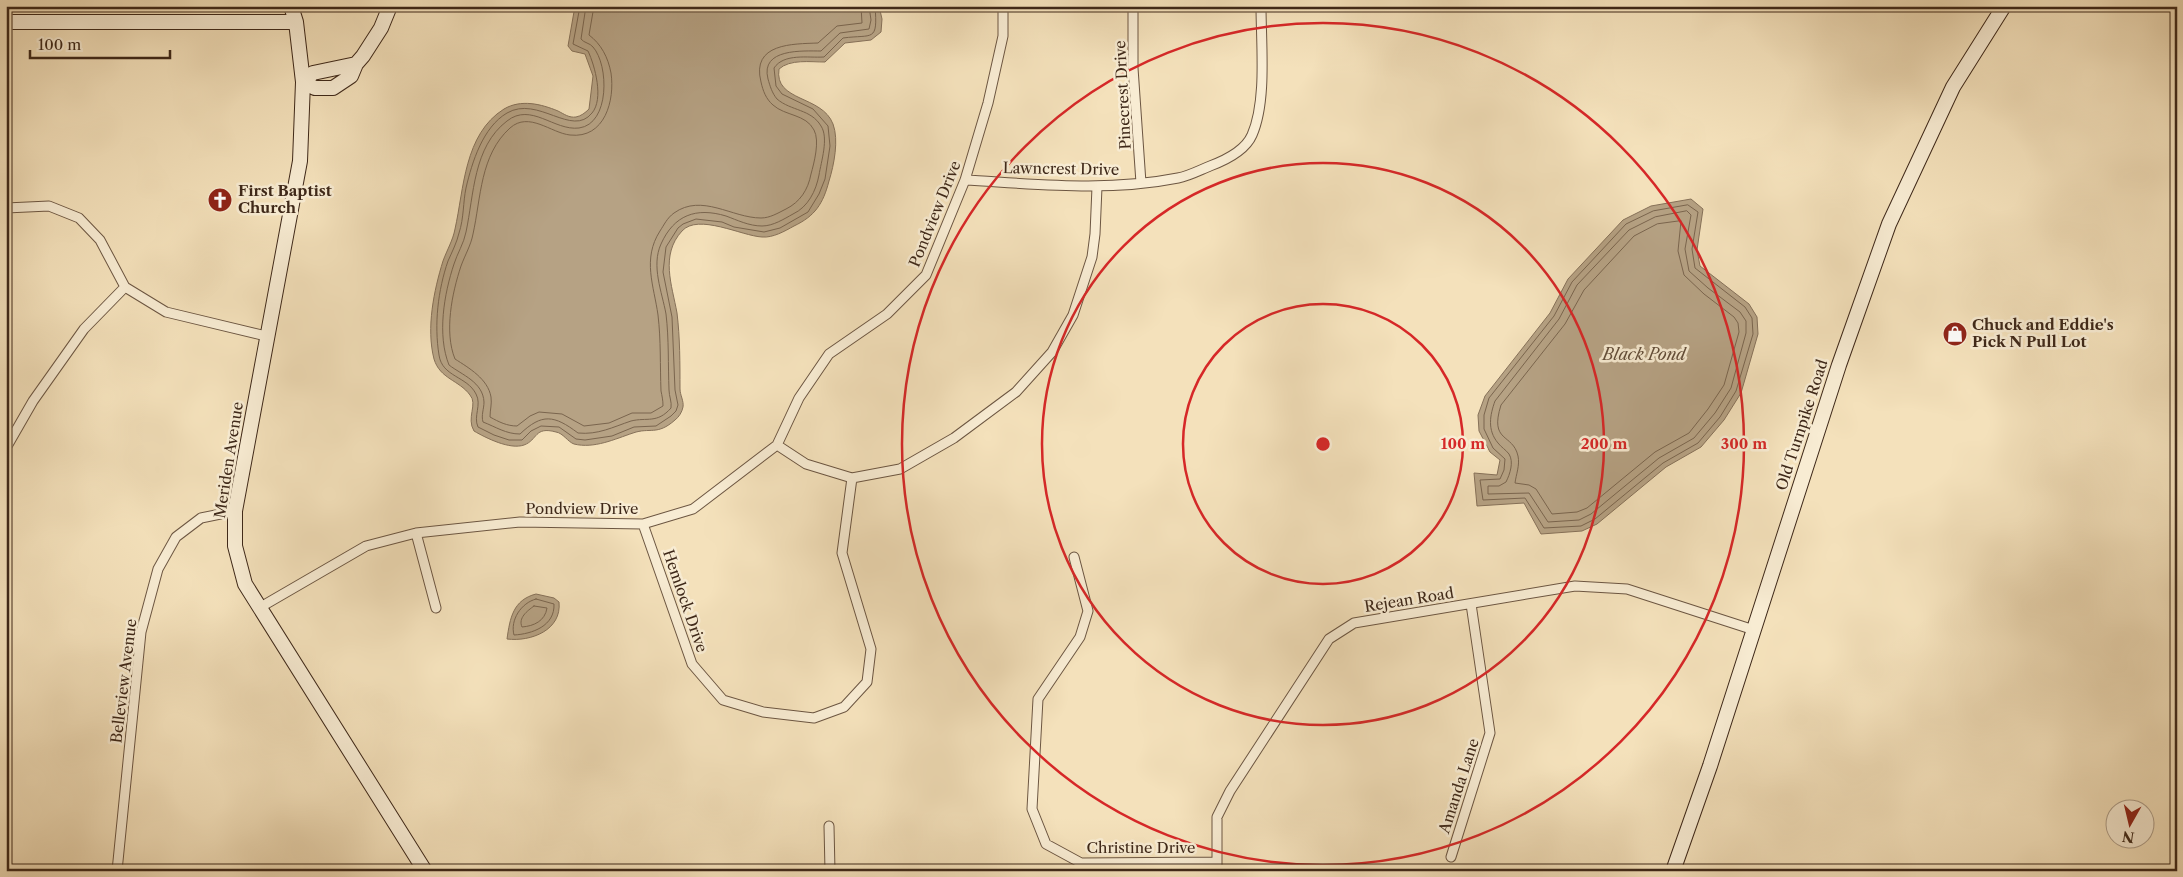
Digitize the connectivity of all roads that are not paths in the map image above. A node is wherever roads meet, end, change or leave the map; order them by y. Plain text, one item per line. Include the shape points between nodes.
1 (291, 6) edge
2 (390, 6) edge
3 (1003, 6) edge
4 (1133, 6) edge
5 (1262, 6) edge
6 (2004, 6) edge
7 (6, 22) edge
8 (296, 22) junction
9 (303, 82) junction
10 (965, 180) junction
11 (1141, 183) junction
12 (1097, 187) junction
13 (6, 208) edge
14 (125, 287) junction
15 (266, 336) junction
16 (777, 445) junction
17 (6, 448) edge
18 (852, 478) junction
19 (235, 511) junction
20 (643, 524) junction
21 (416, 532) junction
22 (1074, 557) dead end
23 (1471, 604) junction
24 (259, 608) junction
25 (436, 608) dead end
26 (1754, 630) junction
27 (829, 826) dead end
28 (1451, 857) dead end
29 (1217, 866) edge
30 (118, 871) edge
31 (425, 871) edge
32 (830, 871) edge
33 (1673, 871) edge

1 - 8 main road, Meriden Avenue
2 - 9 main road via 381,28 356,64 313,73
3 - 10 street, Pondview Drive via 1003,36 988,103
4 - 11 street, Pinecrest Drive via 1133,68
5 - 11 street, Lawncrest Drive via 1261,96 1251,137 1227,160 1180,178
6 - 26 main road, Old Turnpike Road via 1953,87 1889,224 1838,365
7 - 8 main road
8 - 9 main road, Meriden Avenue
9 - 15 main road, Meriden Avenue via 300,161
10 - 12 street, Lawncrest Drive
10 - 16 street, Pondview Drive via 926,275 886,314 829,354 799,398
11 - 12 street, Lawncrest Drive
12 - 18 street via 1095,234 1088,272 1073,315 1052,352 1016,392 954,438 900,469
13 - 14 street via 49,206 79,218 100,240
14 - 15 street via 166,312
14 - 17 street via 84,329 33,401
15 - 19 main road, Meriden Avenue
16 - 18 street via 806,464
16 - 20 street, Pondview Drive via 693,510
18 - 20 street, Hemlock Drive via 842,553 871,649 867,682 844,707 814,718 763,712 723,700 692,664
19 - 24 main road, Meriden Avenue via 235,546 245,584
19 - 30 street, Belleview Avenue via 201,518 176,536 158,569 141,632
20 - 21 street, Pondview Drive via 520,522
21 - 24 street, Pondview Drive via 366,546
21 - 25 street
22 - 29 street, Christine Drive via 1088,611 1080,637 1038,699 1032,809 1046,844 1080,863
23 - 26 street, Rejean Road via 1575,586 1627,589
23 - 28 street, Amanda Lane via 1490,733
23 - 29 street, Rejean Road via 1354,623 1329,640 1230,791 1217,817
24 - 31 main road, Meriden Avenue
26 - 33 main road, Old Turnpike Road
27 - 32 street

